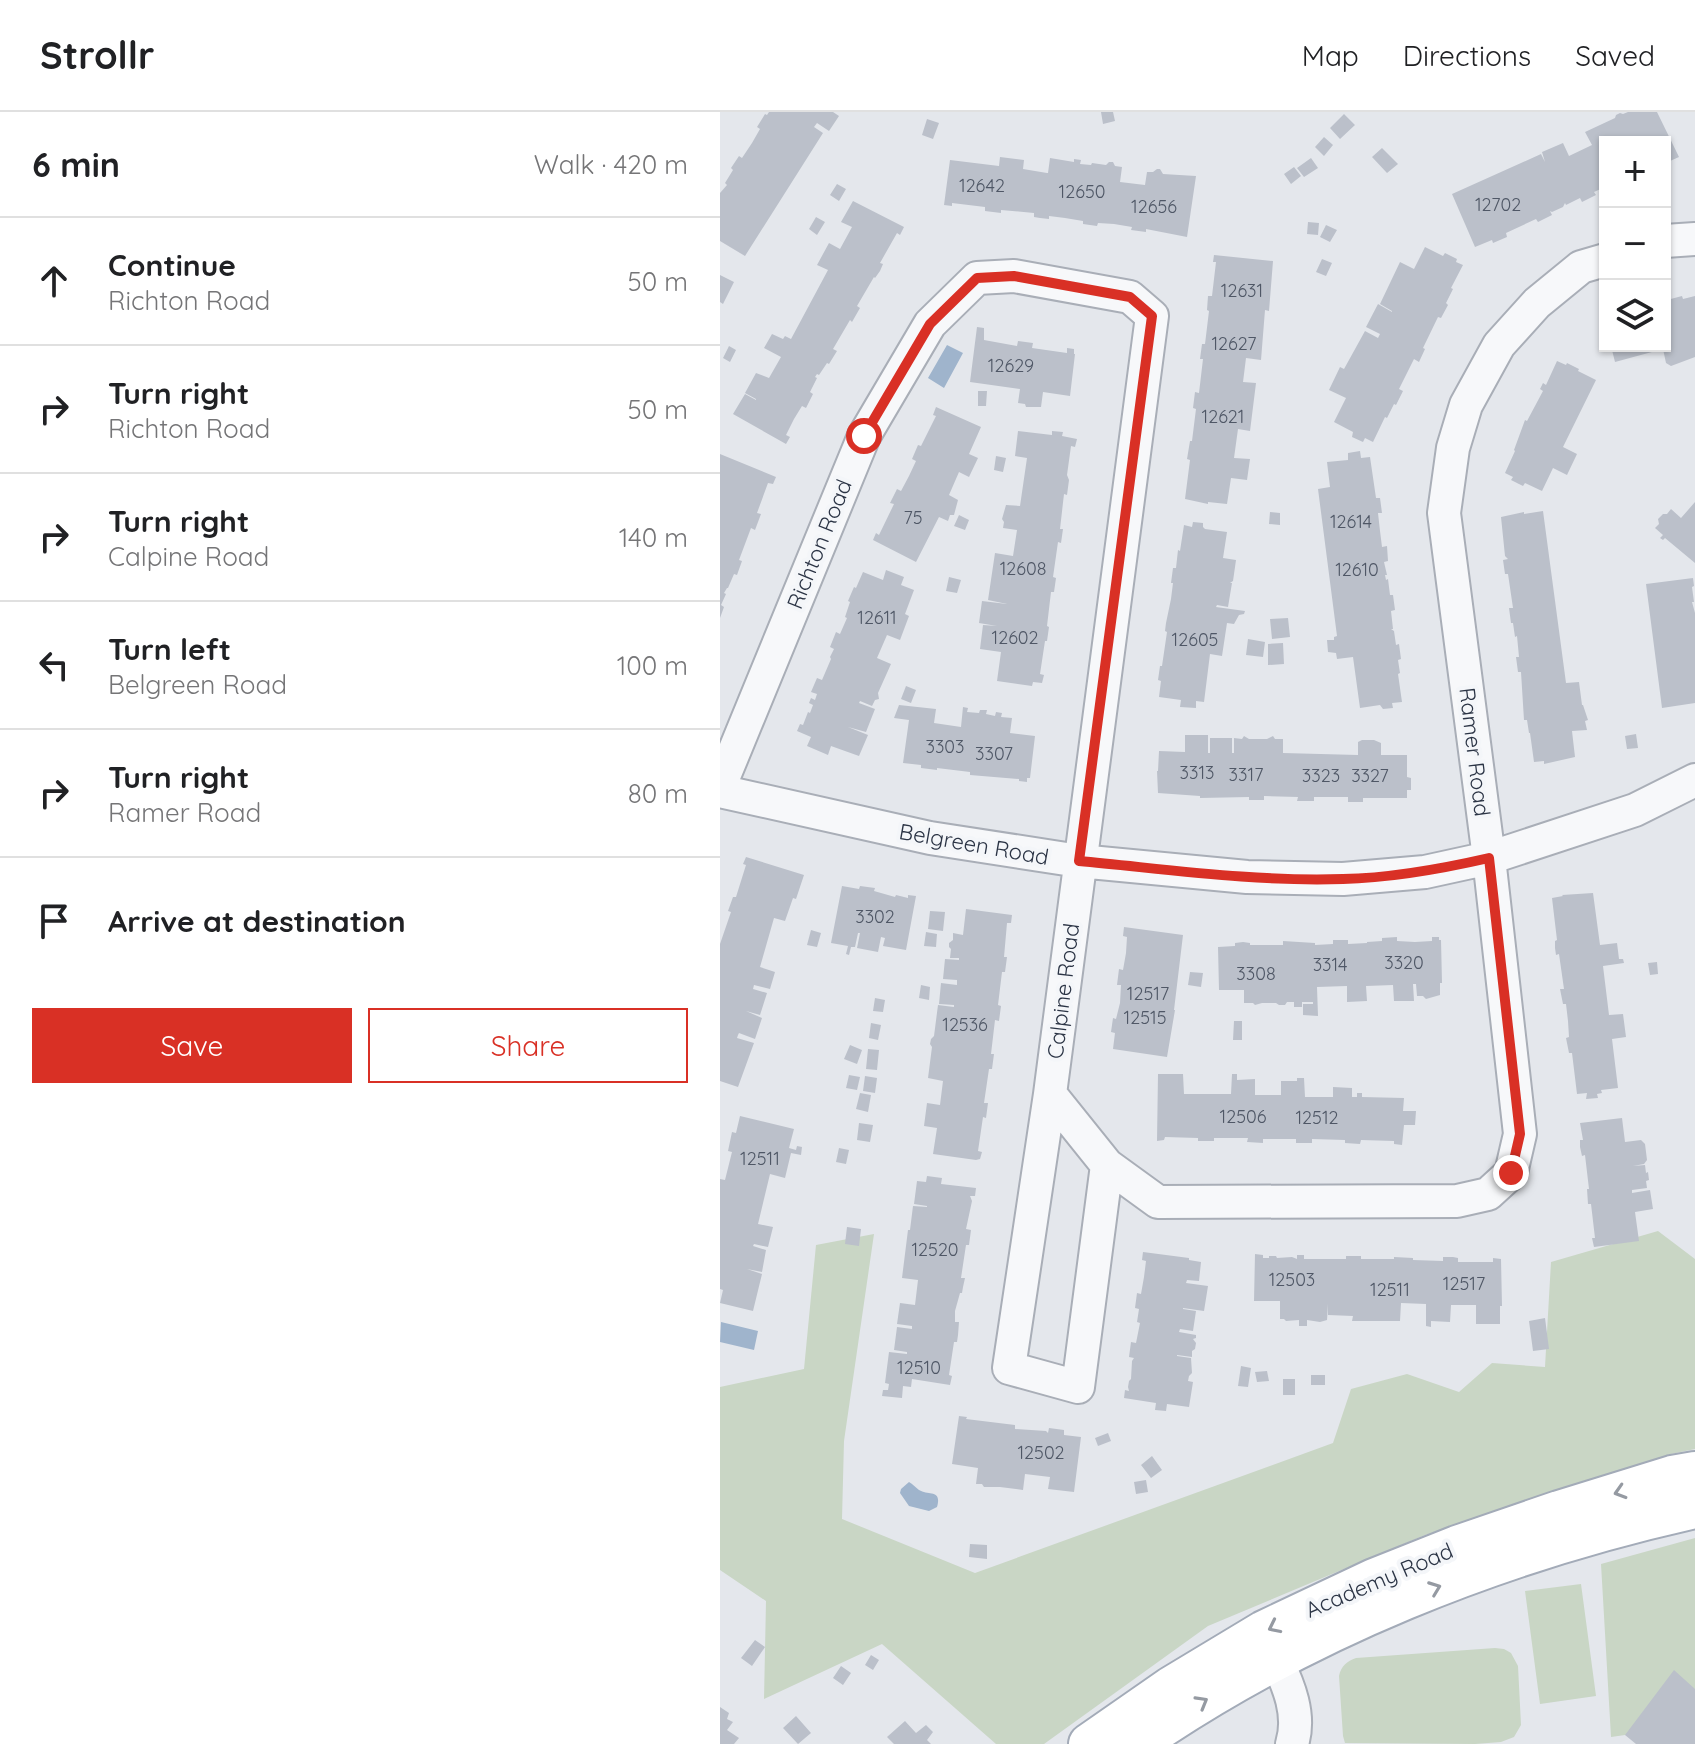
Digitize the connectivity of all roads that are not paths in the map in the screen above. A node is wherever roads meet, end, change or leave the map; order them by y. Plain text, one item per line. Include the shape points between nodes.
1 (1695, 239) edge
2 (1671, 241) edge
3 (1599, 262) edge
4 (1151, 320) joint
5 (1695, 780) edge
6 (720, 789) edge
7 (1489, 858) junction
8 (1079, 861) junction
9 (1050, 1094) junction
10 (1107, 1165) junction
11 (1695, 1472) edge
12 (1695, 1508) edge
13 (1276, 1659) junction
14 (1288, 1739) edge
15 (1089, 1744) edge
16 (1137, 1744) edge

1 - 2 street
3 - 7 street, Ramer Road via 1581,267 1537,303 1499,345 1466,405 1453,448 1444,513
4 - 6 street, Richton Road via 1130,297 1014,276 977,278 930,324 864,436
4 - 8 street, Calpine Road
5 - 7 street, Belgreen Road via 1635,810
6 - 8 street, Belgreen Road via 930,838
7 - 8 street, Belgreen Road via 1425,872 1343,879 1247,877
7 - 10 street, Ramer Road via 1520,1134 1511,1173 1488,1194 1457,1201 1158,1202
8 - 9 street, Calpine Road
9 - 10 street, Ramer Road
9 - 10 street, Calpine Road via 1009,1368 1078,1387
11 -> 15 main road, Academy Road via 1559,1511 1374,1579 1264,1631
13 -> 12 main road, Academy Road via 1388,1606 1510,1558
13 - 14 street via 1289,1687
16 -> 13 main road, Academy Road

